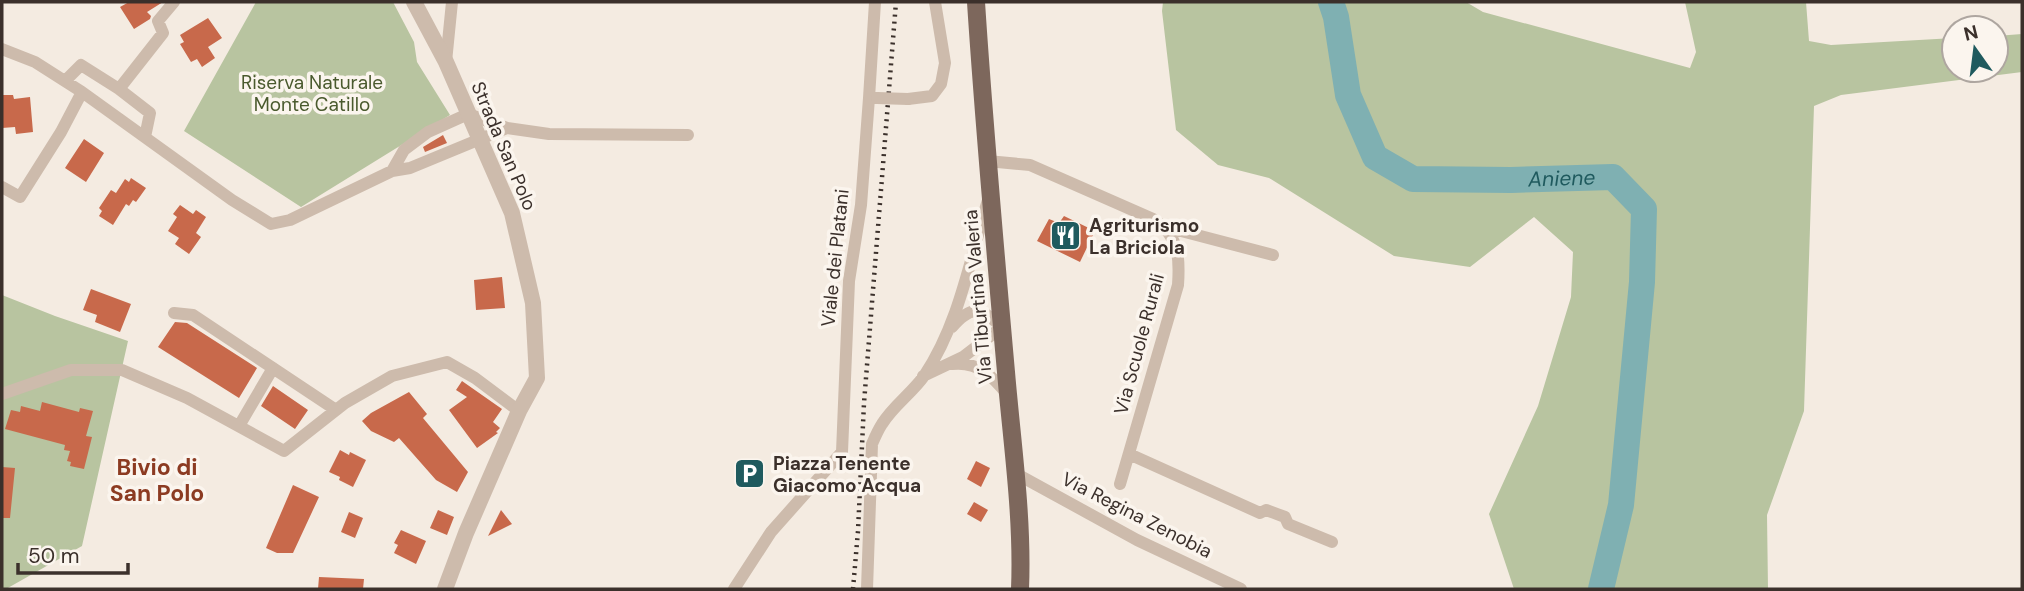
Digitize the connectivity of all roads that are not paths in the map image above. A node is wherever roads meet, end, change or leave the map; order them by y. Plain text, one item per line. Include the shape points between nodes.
1 (174, 2) edge
2 (414, 2) edge
3 (452, 2) edge
4 (875, 2) edge
5 (935, 2) edge
6 (976, 2) edge
7 (2, 49) edge
8 (446, 62) junction
9 (65, 81) junction
10 (120, 89) junction
11 (82, 92) junction
12 (873, 98) junction
13 (468, 114) junction
14 (507, 128) junction
15 (688, 135) dead end
16 (145, 137) junction
17 (478, 139) junction
18 (987, 161) junction
19 (392, 171) junction
20 (2, 187) edge
21 (990, 193) junction
22 (1166, 228) junction
23 (1273, 255) dead end
24 (174, 313) dead end
25 (1002, 327) junction
26 (945, 336) junction
27 (945, 365) junction
28 (273, 368) junction
29 (923, 376) junction
30 (2, 394) edge
31 (1008, 395) junction
32 (336, 410) junction
33 (519, 411) junction
34 (239, 426) junction
35 (1129, 454) junction
36 (1016, 473) junction
37 (1119, 484) dead end
38 (1332, 542) dead end
39 (445, 589) edge
40 (734, 589) edge
41 (867, 589) edge
42 (1020, 589) edge
43 (1241, 589) edge

1 - 10 street via 158,21 163,33
2 - 8 street, Strada San Polo
3 - 8 street
4 - 12 street, Viale dei Platani
5 - 12 street, bridge via 945,63 942,84 932,96
6 - 18 main road, Via Tiburtina Valeria
7 - 9 street
8 - 13 street, Strada San Polo
9 - 10 street via 81,65
9 - 11 street
10 - 16 street via 150,113
11 - 16 street
11 - 20 street via 20,197
12 - 40 street, Viale dei Platani via 849,281 842,452 771,532
13 - 14 street
13 - 17 street, Strada San Polo
13 - 19 street via 428,132 404,150
14 - 15 street via 549,134
14 - 17 street
16 - 19 street via 271,224 290,220
17 - 19 street
17 - 33 street, Strada San Polo via 512,213 533,303 537,378
18 - 21 main road, Via Tiburtina Valeria
18 - 22 street via 1030,165
21 - 25 main road, Via Tiburtina Valeria
21 - 26 street
22 - 23 street
22 - 35 street, Via Scuole Rurali via 1177,251 1178,285
24 - 28 street via 193,315
25 - 26 street via 985,312 971,311
25 - 27 street
25 - 31 main road, Via Tiburtina Valeria
26 - 29 street
27 - 29 street
27 - 31 street via 976,367 990,374
28 - 32 street
28 - 34 street
29 - 41 street via 882,424 872,443
30 - 34 street via 71,370 122,370
31 - 36 main road, Via Tiburtina Valeria
32 - 33 street via 392,376 447,362
32 - 34 street via 284,451
33 - 39 street, Strada San Polo
35 - 37 street, Via Scuole Rurali
35 - 38 street via 1260,513 1266,510 1284,517 1288,524
36 - 42 main road, Via Tiburtina Valeria
36 - 43 street, Via Regina Zenobia via 1137,540

